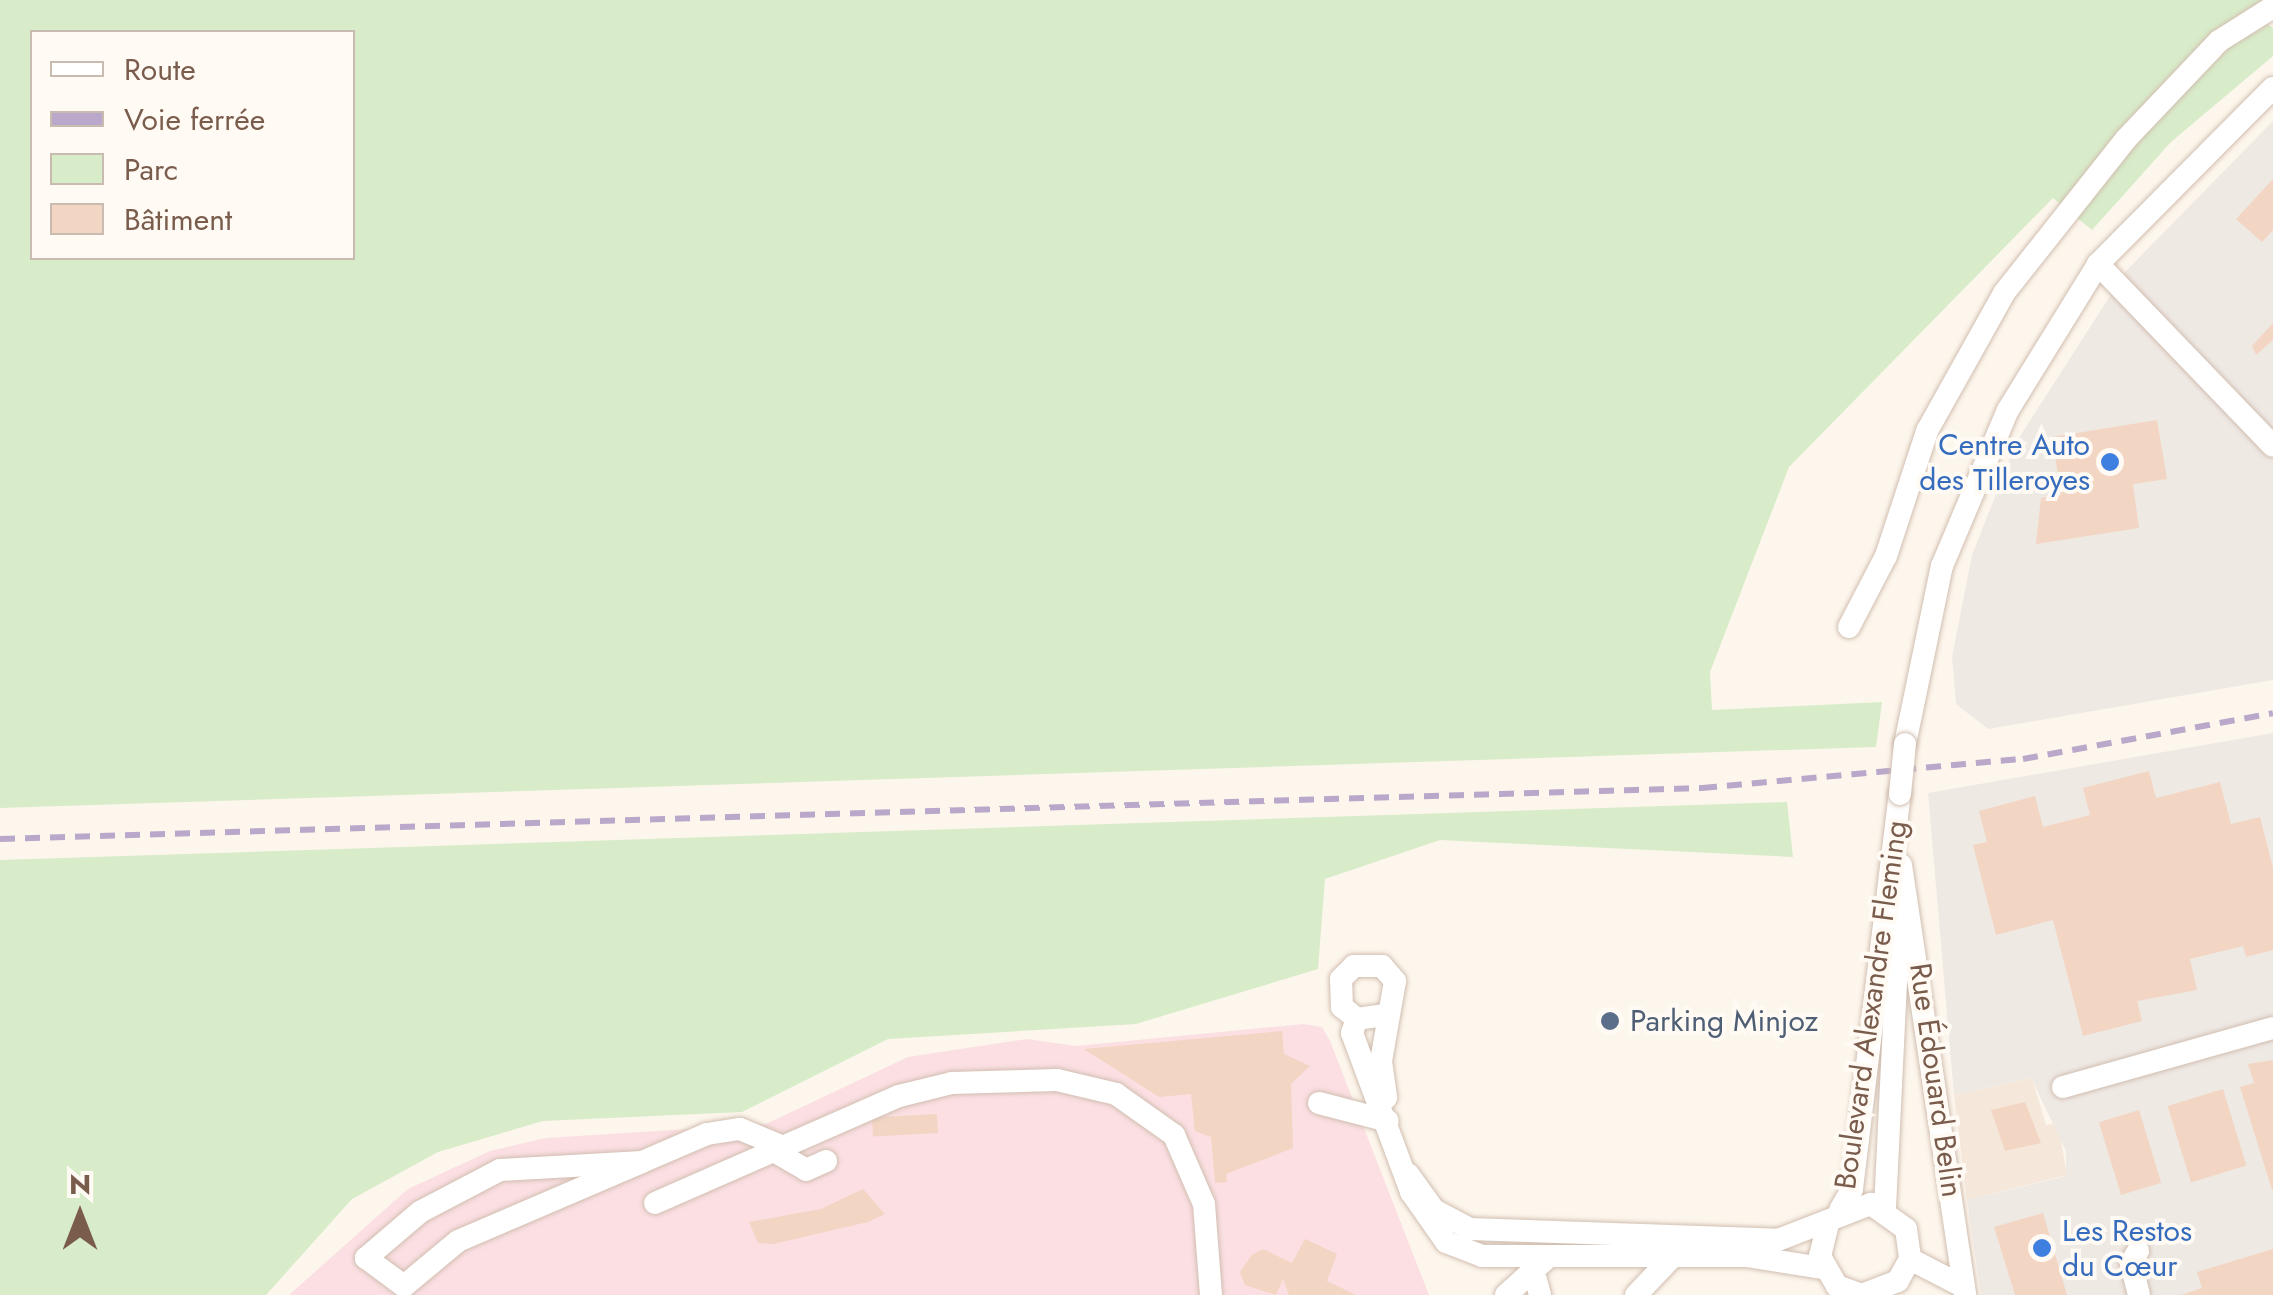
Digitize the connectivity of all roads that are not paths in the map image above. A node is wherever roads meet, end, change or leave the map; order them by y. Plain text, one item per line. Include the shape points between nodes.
1 (2273, 7) edge
2 (2273, 88) edge
3 (2098, 264) junction
4 (2273, 446) edge
5 (1848, 628) dead end
6 (1900, 794) junction
7 (1901, 866) junction
8 (1385, 1014) junction
9 (1357, 1019) junction
10 (2273, 1028) edge
11 (2062, 1086) dead end
12 (1319, 1103) dead end
13 (1388, 1122) junction
14 (774, 1149) junction
15 (642, 1162) junction
16 (826, 1162) dead end
17 (1408, 1174) junction
18 (655, 1203) dead end
19 (1886, 1208) junction
20 (1834, 1216) junction
21 (1572, 1233) junction
22 (1724, 1239) junction
23 (2138, 1251) dead end
24 (1504, 1256) junction
25 (1549, 1257) junction
26 (1910, 1259) junction
27 (1666, 1260) junction
28 (1833, 1283) edge
29 (1525, 1289) edge
30 (1965, 1291) edge
31 (1886, 1292) edge
32 (1211, 1295) edge
33 (1636, 1295) edge
34 (2140, 1295) edge

1 - 5 street via 2219,41 2126,138 2004,293 1926,432 1886,556
2 - 3 street
3 - 4 street
3 - 6 street, bridge via 2008,410 1962,512 1926,621
6 - 7 street, Boulevard Alexandre Fleming
6 - 20 street, Boulevard Alexandre Fleming via 1880,906 1852,1189
7 - 19 street, Boulevard Alexandre Fleming
7 - 30 street, Rue Édouard Belin
8 - 9 street
8 - 9 street via 1394,981 1363,963 1338,989
8 - 13 street
9 - 13 street via 1352,1033
10 - 11 street
12 - 13 street
13 - 17 street
14 - 15 street via 740,1130 707,1134
14 - 16 street via 806,1170
14 - 18 street
14 - 32 street via 952,1083 1057,1080 1116,1094 1148,1110 1191,1161 1210,1236
15 - 15 street via 458,1241 404,1286 366,1258 420,1212 500,1170
17 - 21 street via 1450,1223
17 - 24 street via 1419,1211 1446,1242
19 - 20 street
19 - 26 street via 1906,1229
20 - 22 street via 1778,1240
20 - 28 street
21 - 22 street
21 - 25 street
22 - 27 street
23 - 34 street via 2130,1262
24 - 25 street
24 - 29 street
25 - 27 street
25 - 29 street
26 - 30 street
26 - 31 street
27 - 28 street via 1746,1256
27 - 33 street
28 - 31 street via 1862,1295

